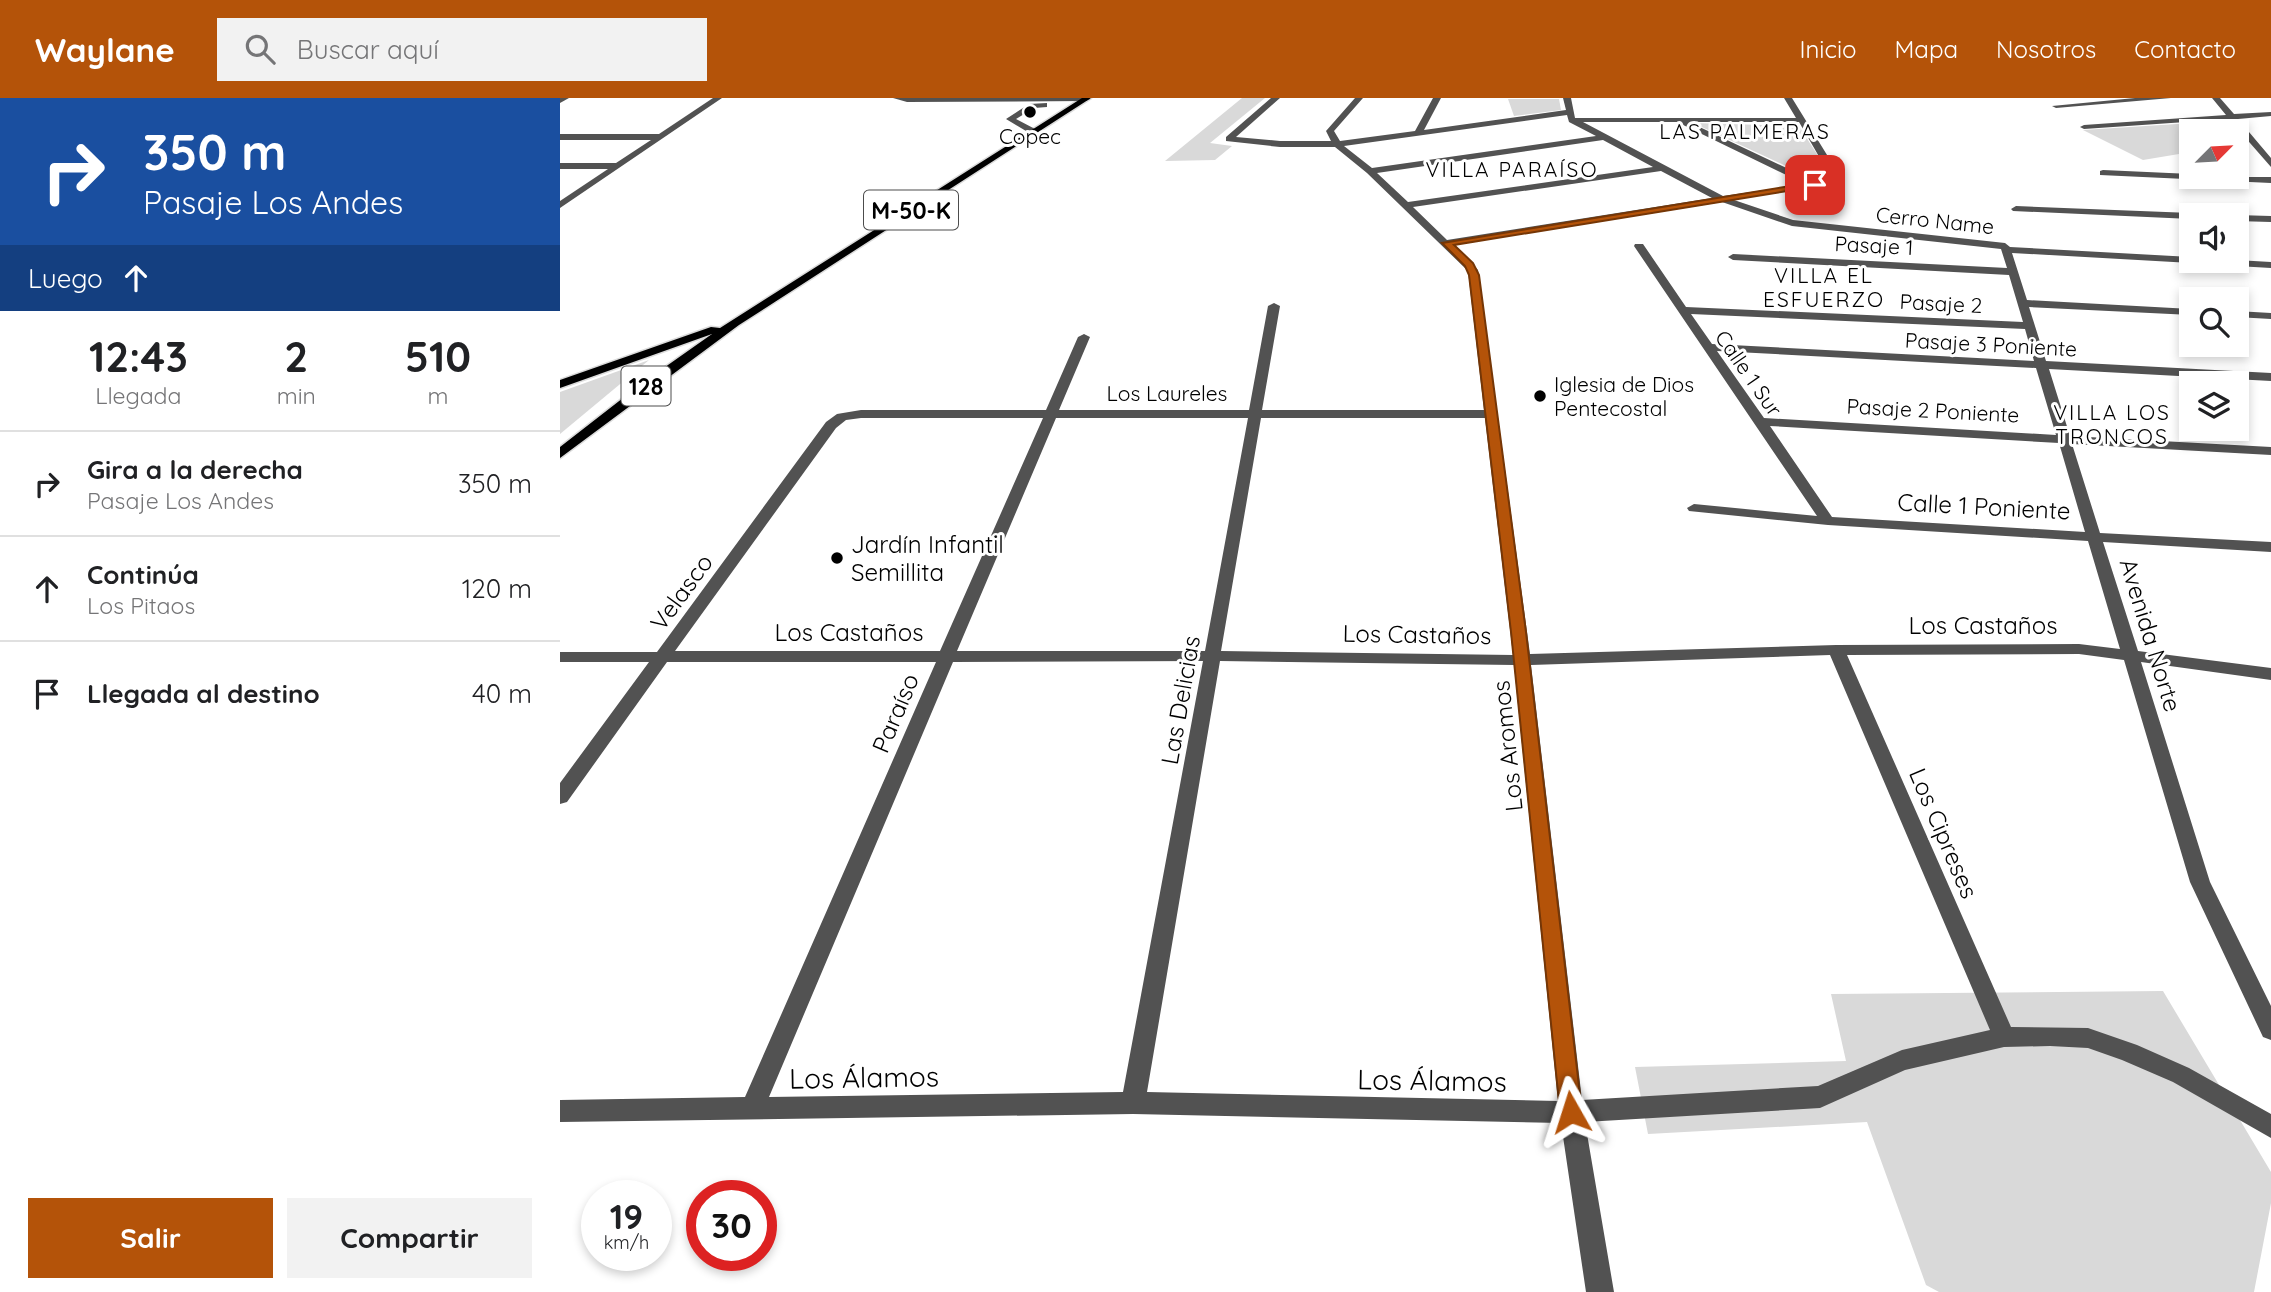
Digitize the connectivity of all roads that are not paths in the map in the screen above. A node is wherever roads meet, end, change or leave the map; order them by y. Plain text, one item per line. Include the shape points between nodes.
1 (565, 98) edge
2 (718, 98) edge
3 (897, 98) edge
4 (1276, 98) edge
5 (1359, 98) edge
6 (1437, 98) edge
7 (1567, 98) edge
8 (1788, 98) edge
9 (2167, 98) edge
10 (2216, 98) edge
11 (949, 99) edge
12 (1084, 100) edge
13 (560, 101) edge
14 (2056, 106) dead end
15 (2271, 114) edge
16 (1571, 116) junction
17 (2231, 117) junction
18 (1675, 119) junction
19 (1801, 120) junction
20 (2084, 127) dead end
21 (1034, 132) junction
22 (1418, 133) junction
23 (560, 137) edge
24 (661, 137) junction
25 (1605, 137) junction
26 (1337, 144) junction
27 (2271, 164) edge
28 (560, 166) edge
29 (617, 166) junction
30 (1662, 168) junction
31 (1370, 172) junction
32 (2103, 173) dead end
33 (2271, 180) edge
34 (1815, 185) junction
35 (1721, 199) junction
36 (562, 202) edge
37 (1406, 205) junction
38 (2016, 209) dead end
39 (2179, 216) edge
40 (2249, 218) edge
41 (2271, 219) edge
42 (1447, 243) junction
43 (1639, 246) dead end
44 (2005, 248) junction
45 (1733, 257) dead end
46 (2179, 259) edge
47 (2249, 263) edge
48 (2271, 264) edge
49 (2013, 272) junction
50 (2023, 303) junction
51 (1275, 306) dead end
52 (1683, 310) junction
53 (2179, 311) edge
54 (2249, 315) edge
55 (2271, 316) edge
56 (735, 323) junction
57 (2030, 326) junction
58 (1084, 337) dead end
59 (1708, 348) junction
60 (2042, 367) junction
61 (2271, 377) edge
62 (560, 384) edge
63 (1256, 412) junction
64 (1051, 413) junction
65 (1493, 414) junction
66 (842, 417) joint
67 (1760, 422) junction
68 (2065, 438) junction
69 (2271, 451) edge
70 (560, 454) edge
71 (1694, 508) dead end
72 (1828, 521) junction
73 (2095, 535) junction
74 (2271, 547) edge
75 (1836, 649) junction
76 (2132, 654) junction
77 (946, 656) junction
78 (1213, 656) junction
79 (560, 657) edge
80 (662, 657) junction
81 (1522, 660) junction
82 (2271, 674) edge
83 (560, 797) edge
84 (2271, 1030) edge
85 (2004, 1037) junction
86 (1133, 1103) junction
87 (752, 1108) junction
88 (560, 1111) edge
89 (1571, 1112) junction
90 (2271, 1127) edge
91 (1600, 1292) edge

1 - 13 street
2 - 24 street
3 - 11 street
4 - 26 street via 1229,139
5 - 26 street via 1330,131
6 - 22 street
7 - 16 street
8 - 19 street
9 - 14 street
10 - 17 street
11 - 12 street
12 - 21 main road, M-50-K
12 - 21 street via 1032,106 1010,120
15 - 17 street
16 - 18 street
16 - 22 street
16 - 25 street, Cerro Name
17 - 20 street
17 - 27 street
18 - 19 street
18 - 34 street
19 - 34 street via 1838,181
21 - 56 main road, M-50-K
22 - 26 street
23 - 24 street
24 - 29 street
25 - 30 street, Cerro Name
25 - 31 street
26 - 31 street, Los Aromos
28 - 29 street
29 - 36 street
30 - 35 street, Cerro Name
30 - 37 street
31 - 37 street, Los Aromos
32 - 33 street
34 - 35 street
35 - 42 street
35 - 44 street, Cerro Name via 1801,225
37 - 42 street, Los Aromos
38 - 39 street
40 - 41 street
42 - 65 street, Los Aromos via 1473,270
43 - 52 street, Calle 1 Sur
44 - 46 street, Cerro Name
44 - 49 street, Avenida Norte
45 - 49 street, Pasaje 1
47 - 48 street
49 - 50 street, Avenida Norte
50 - 53 street
50 - 57 street, Avenida Norte
51 - 63 street, Las Delicias
52 - 57 street, Pasaje 2
52 - 59 street, Calle 1 Sur
54 - 55 street
56 - 62 main road
56 - 70 main road, 128
57 - 60 street, Avenida Norte
58 - 64 street, Paraíso
59 - 60 street, Pasaje 3 Poniente
59 - 67 street, Calle 1 Sur
60 - 61 street, Pasaje 3 Poniente
60 - 68 street, Avenida Norte
63 - 64 street, Los Laureles
63 - 65 street, Los Laureles
63 - 78 street, Las Delicias
64 - 66 street, Los Laureles
64 - 77 street, Paraíso
65 - 81 street, Los Aromos
66 - 80 street, Velasco via 831,425
67 - 68 street, Pasaje 2 Poniente
67 - 72 street, Calle 1 Sur
68 - 69 street, Pasaje 2 Poniente
68 - 73 street, Avenida Norte
71 - 72 street, Calle 1 Poniente
72 - 73 street, Calle 1 Poniente
73 - 74 street, Calle 1 Poniente
73 - 76 street, Avenida Norte
75 - 76 street, Los Castaños via 2080,649
75 - 81 street, Los Castaños
75 - 85 street, Los Cipreses
76 - 82 street, Los Castaños
76 - 84 street, Avenida Norte via 2200,882
77 - 78 street, Los Castaños
77 - 80 street, Los Castaños
77 - 87 street, Paraíso
78 - 81 street, Los Castaños
78 - 86 street, Las Delicias
79 - 80 street, Los Castaños
80 - 83 street, Velasco
81 - 89 street, Los Aromos
85 - 89 street, Los Álamos via 1902,1060 1821,1097
85 - 90 street, Los Álamos via 2088,1038 2181,1075
86 - 87 street, Los Álamos
86 - 89 street, Los Álamos
87 - 88 street, Los Álamos
89 - 91 street, Los Aromos

